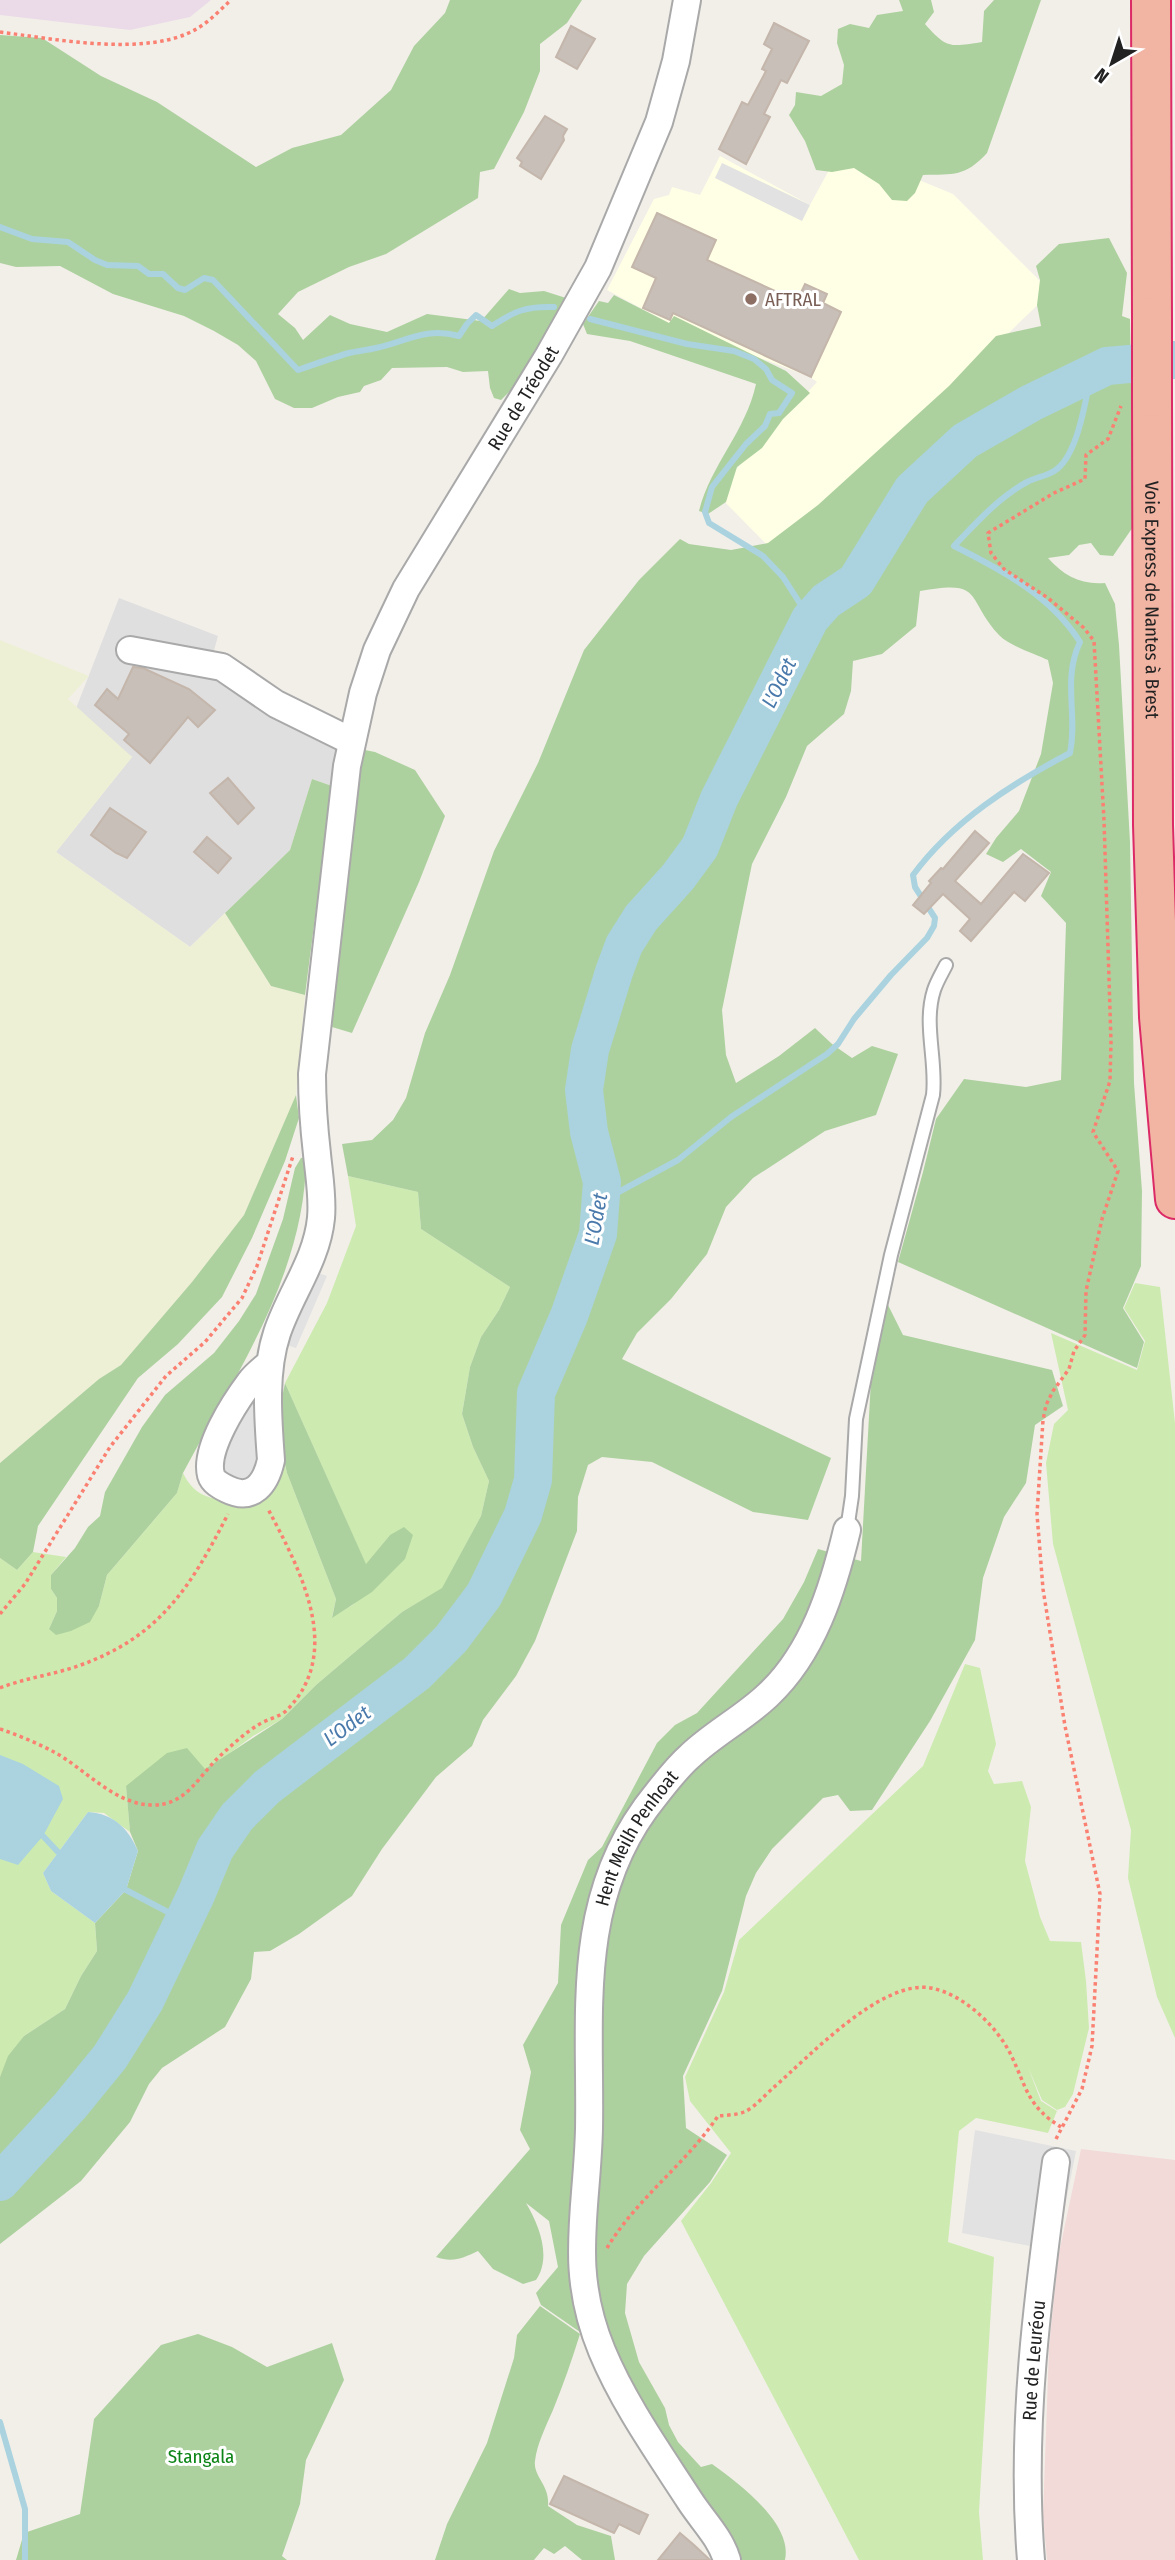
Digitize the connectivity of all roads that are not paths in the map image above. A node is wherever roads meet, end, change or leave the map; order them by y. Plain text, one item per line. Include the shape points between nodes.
1 (687, 0) edge
2 (1151, 0) edge
3 (130, 650) dead end
4 (351, 741) junction
5 (946, 965) dead end
6 (1175, 1199) edge
7 (270, 1363) junction
8 (847, 1530) joint
9 (1056, 2162) road end
10 (727, 2560) edge
11 (1031, 2560) edge

1 - 4 street, Rue de Tréodet via 659,122 598,268 406,589 377,650
2 - 6 highway, Voie Express de Nantes à Brest, bridge via 1152,316 1137,400 1159,1017
3 - 4 street via 222,667 276,704
4 - 7 street, Rue de Tréodet via 312,1074 321,1219
5 - 8 lane, Hent Meilh Penhoat via 933,991 933,1095 891,1255 856,1419
7 - 7 street via 268,1475 247,1491 216,1483 211,1456 217,1438 251,1380
8 - 10 street, Hent Meilh Penhoat via 831,1587 804,1648 770,1694 689,1757 652,1801 625,1844 607,1885 590,1962 589,2127 580,2245 589,2315 618,2384
9 - 11 street, Rue de Leuréou via 1031,2378

